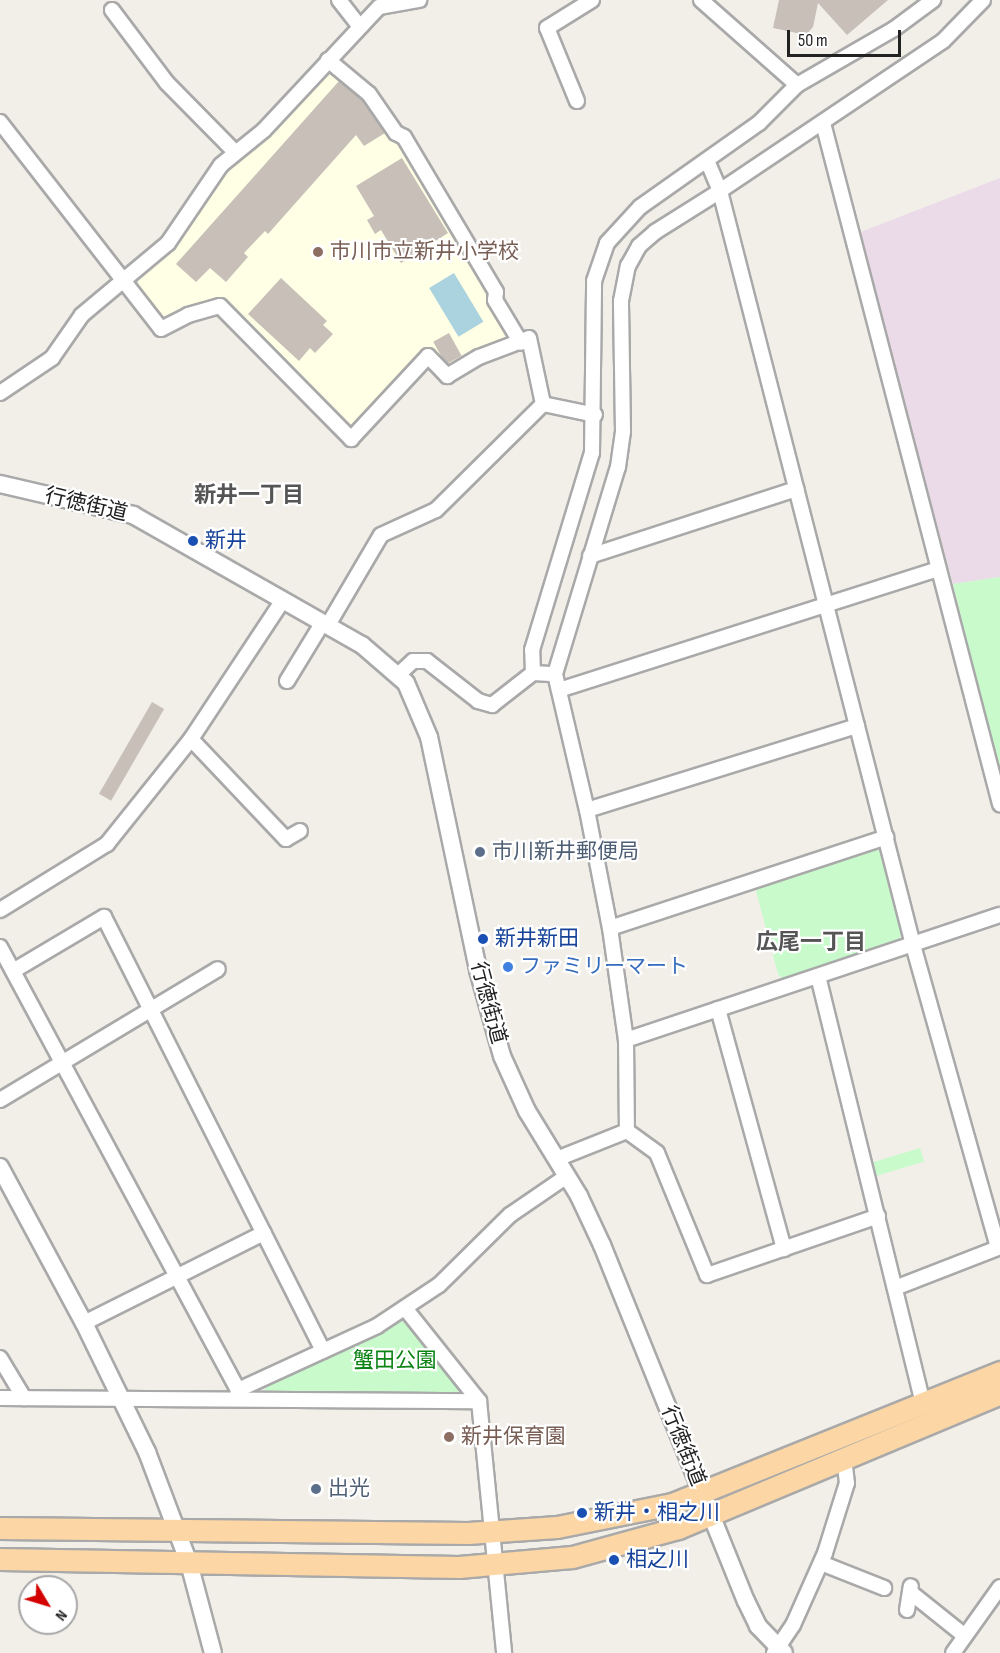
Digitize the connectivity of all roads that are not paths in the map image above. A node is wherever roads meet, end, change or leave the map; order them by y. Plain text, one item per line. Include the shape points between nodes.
1 (339, 0) edge
2 (419, 0) edge
3 (592, 0) edge
4 (701, 0) edge
5 (933, 0) edge
6 (983, 0) edge
7 (112, 10) dead end
8 (359, 27) junction
9 (328, 60) junction
10 (797, 86) junction
11 (577, 101) dead end
12 (0, 122) edge
13 (823, 123) junction
14 (235, 152) junction
15 (707, 161) junction
16 (720, 190) junction
17 (125, 279) junction
18 (521, 343) junction
19 (0, 393) edge
20 (543, 404) junction
21 (595, 415) junction
22 (0, 484) edge
23 (796, 489) junction
24 (590, 556) junction
25 (938, 569) junction
26 (283, 600) junction
27 (826, 604) junction
28 (325, 623) junction
29 (533, 673) junction
30 (399, 674) junction
31 (555, 674) junction
32 (287, 681) dead end
33 (559, 690) junction
34 (857, 726) junction
35 (191, 739) junction
36 (1000, 804) edge
37 (587, 810) junction
38 (300, 831) dead end
39 (886, 837) junction
40 (0, 910) edge
41 (1000, 915) edge
42 (610, 928) junction
43 (913, 945) junction
44 (0, 947) edge
45 (218, 969) dead end
46 (13, 971) junction
47 (818, 975) junction
48 (152, 1008) junction
49 (718, 1009) junction
50 (626, 1040) junction
51 (62, 1063) junction
52 (0, 1100) edge
53 (627, 1131) junction
54 (557, 1159) junction
55 (0, 1167) edge
56 (567, 1176) junction
57 (878, 1216) junction
58 (264, 1233) junction
59 (999, 1247) edge
60 (784, 1249) junction
61 (175, 1277) junction
62 (895, 1288) junction
63 (405, 1308) junction
64 (84, 1323) junction
65 (323, 1351) junction
66 (0, 1358) edge
67 (1000, 1372) edge
68 (1000, 1393) edge
69 (238, 1395) junction
70 (0, 1398) edge
71 (24, 1398) junction
72 (123, 1399) junction
73 (479, 1401) junction
74 (923, 1403) junction
75 (844, 1457) junction
76 (702, 1493) junction
77 (711, 1515) junction
78 (0, 1528) edge
79 (177, 1530) junction
80 (494, 1533) junction
81 (0, 1559) edge
82 (189, 1563) junction
83 (821, 1563) junction
84 (496, 1565) junction
85 (1000, 1587) edge
86 (884, 1588) dead end
87 (907, 1610) dead end
88 (965, 1636) junction
89 (779, 1651) edge
90 (213, 1653) edge
91 (504, 1653) edge
92 (953, 1653) edge

1 - 8 street
2 - 8 street via 379,7
3 - 11 street via 547,28
4 - 10 street
5 - 10 street
6 - 13 street via 944,41
7 - 14 street via 167,83
8 - 9 street
9 - 14 street via 264,130
9 - 18 street via 369,94 396,133 404,137
10 - 15 street via 759,123
12 - 17 street
13 - 16 street
13 - 25 street
14 - 17 street via 212,175 168,243
15 - 16 street
15 - 21 street via 640,207 607,243 593,293
16 - 23 street
16 - 24 street via 655,232 639,246 628,266 621,301 623,431 618,467
17 - 18 street via 161,329 188,315 220,306 351,440 428,356 447,376 479,357
17 - 19 street via 82,315 52,358
18 - 20 street via 529,338
20 - 21 street
20 - 28 street via 436,510 381,534
21 - 29 street via 592,453 532,650
22 - 26 street, 行徳街道 via 133,515
23 - 24 street
23 - 27 street
24 - 31 street
25 - 27 street
25 - 36 street
26 - 28 street, 行徳街道
26 - 35 street
27 - 33 street
27 - 34 street
28 - 30 street, 行徳街道
28 - 32 street
29 - 30 street via 492,705 477,701 427,661 413,661
29 - 31 street
30 - 54 street, 行徳街道 via 417,702 429,737 493,1030 527,1110
31 - 33 street
33 - 37 street
34 - 37 street
34 - 39 street
35 - 38 street via 286,839
35 - 40 street via 107,844
37 - 42 street
39 - 42 street
39 - 43 street
41 - 43 street
42 - 50 street
43 - 47 street
43 - 59 street
44 - 46 street
45 - 48 street
46 - 48 street via 104,917
46 - 51 street
47 - 49 street
47 - 57 street
48 - 51 street
48 - 58 street
49 - 50 street
49 - 60 street
50 - 53 street
51 - 52 street
51 - 61 street
53 - 54 street
53 - 60 street via 657,1153 707,1275
54 - 56 street, 行徳街道
55 - 64 street
56 - 63 street via 510,1215 440,1286
56 - 76 street, 行徳街道 via 602,1245
57 - 60 street
57 - 62 street
58 - 61 street
58 - 65 street
59 - 62 street
61 - 64 street
61 - 69 street
62 - 74 street
63 - 65 street
63 - 73 street
64 - 72 street
65 - 69 street
66 - 71 street
67 - 74 main road
68 - 75 main road
69 - 72 street
69 - 73 street
70 - 71 street
71 - 72 street
72 - 79 street
73 - 80 street
74 - 76 main road
75 - 77 main road
75 - 83 street via 847,1483
76 - 77 street, 行徳街道
76 - 80 main road via 610,1518
77 - 84 main road via 606,1550
77 - 89 street, 行徳街道 via 758,1626
78 - 79 main road
79 - 80 main road
79 - 82 street
80 - 84 street
81 - 82 main road
82 - 84 main road
82 - 90 street
83 - 86 street
83 - 89 street
84 - 91 street
85 - 88 street
87 - 88 street via 910,1589
88 - 92 street

